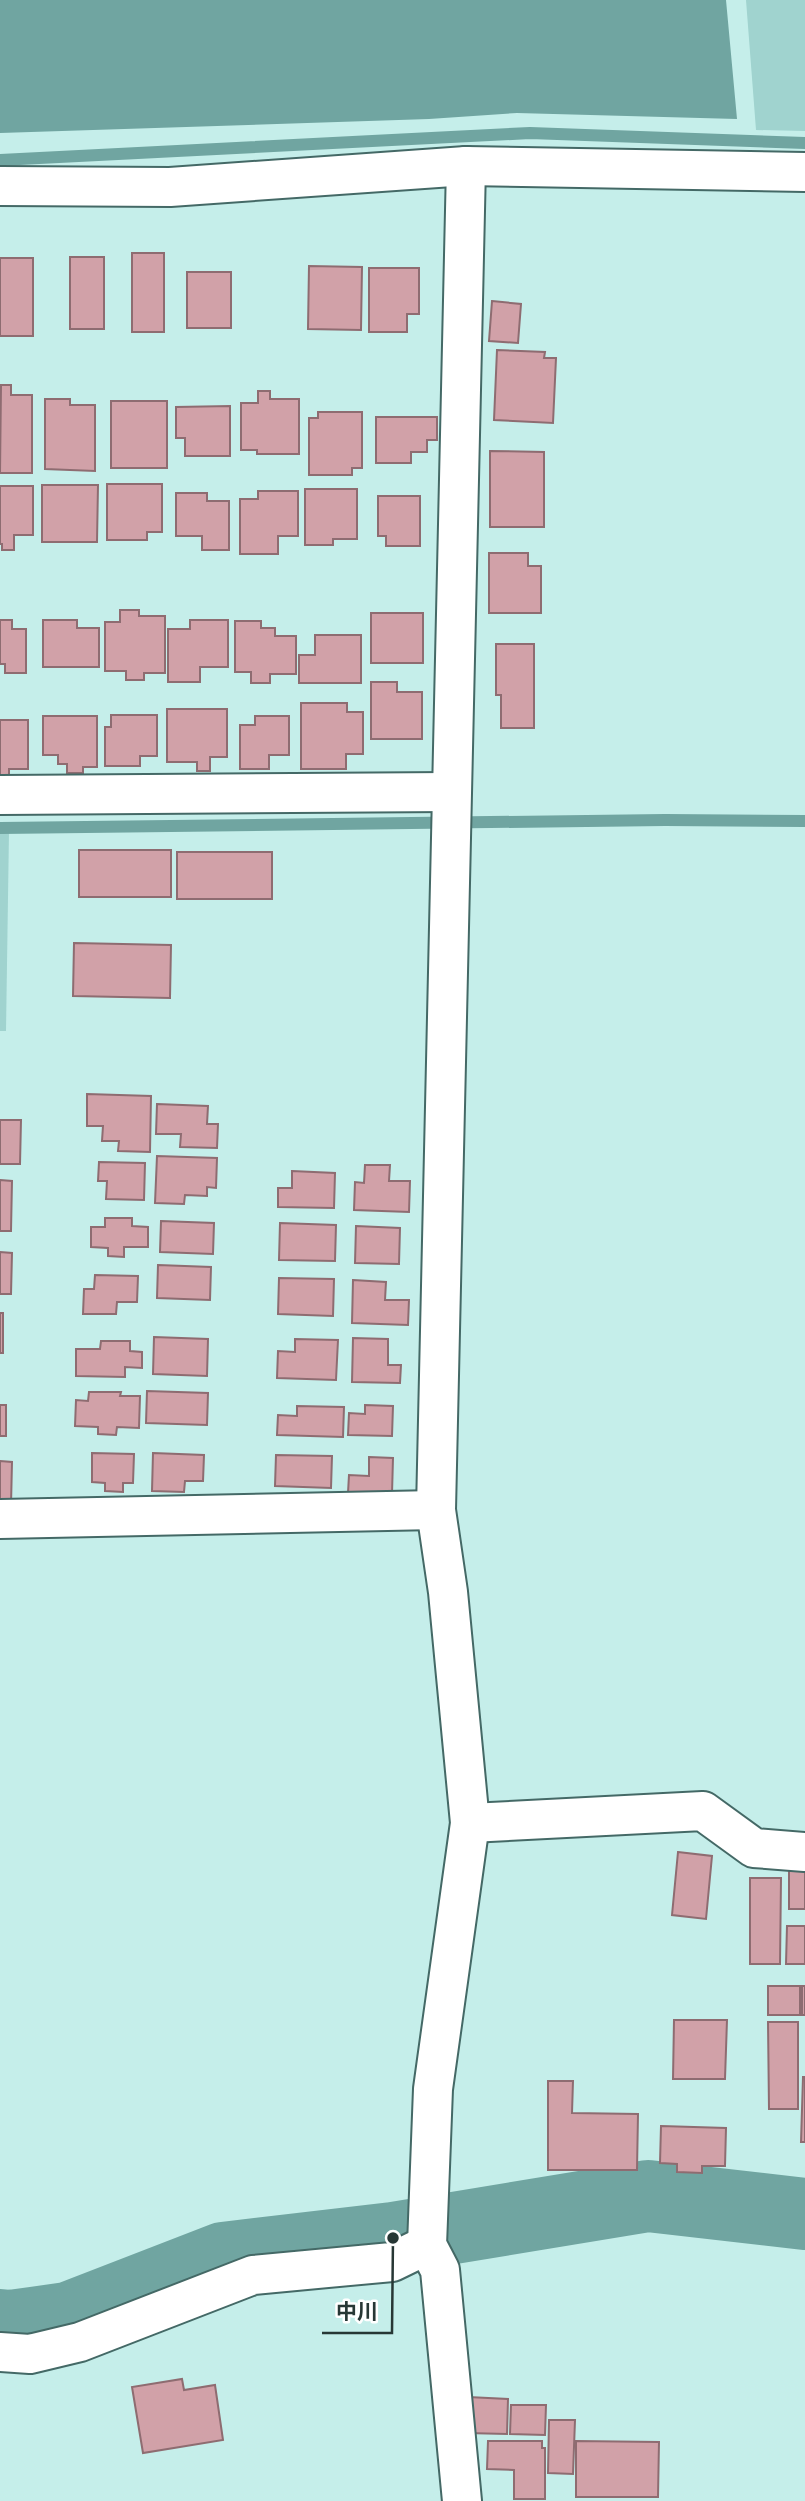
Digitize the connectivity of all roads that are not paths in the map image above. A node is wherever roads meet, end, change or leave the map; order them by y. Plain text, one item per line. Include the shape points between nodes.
1 (466, 166) junction
2 (805, 172) edge
3 (0, 186) edge
4 (0, 795) edge
5 (451, 815) junction
6 (436, 1510) junction
7 (0, 1519) edge
8 (470, 1823) junction
9 (805, 1852) edge
10 (427, 2245) junction
11 (0, 2352) edge
12 (462, 2501) edge

1 - 2 street
1 - 3 street via 170,187
1 - 5 street
4 - 5 street
5 - 6 street
6 - 7 street
6 - 8 street
8 - 9 street via 703,1811 754,1849
8 - 10 street via 433,2089
10 - 11 street via 392,2262 253,2275 80,2342 30,2354
10 - 12 street via 440,2270

